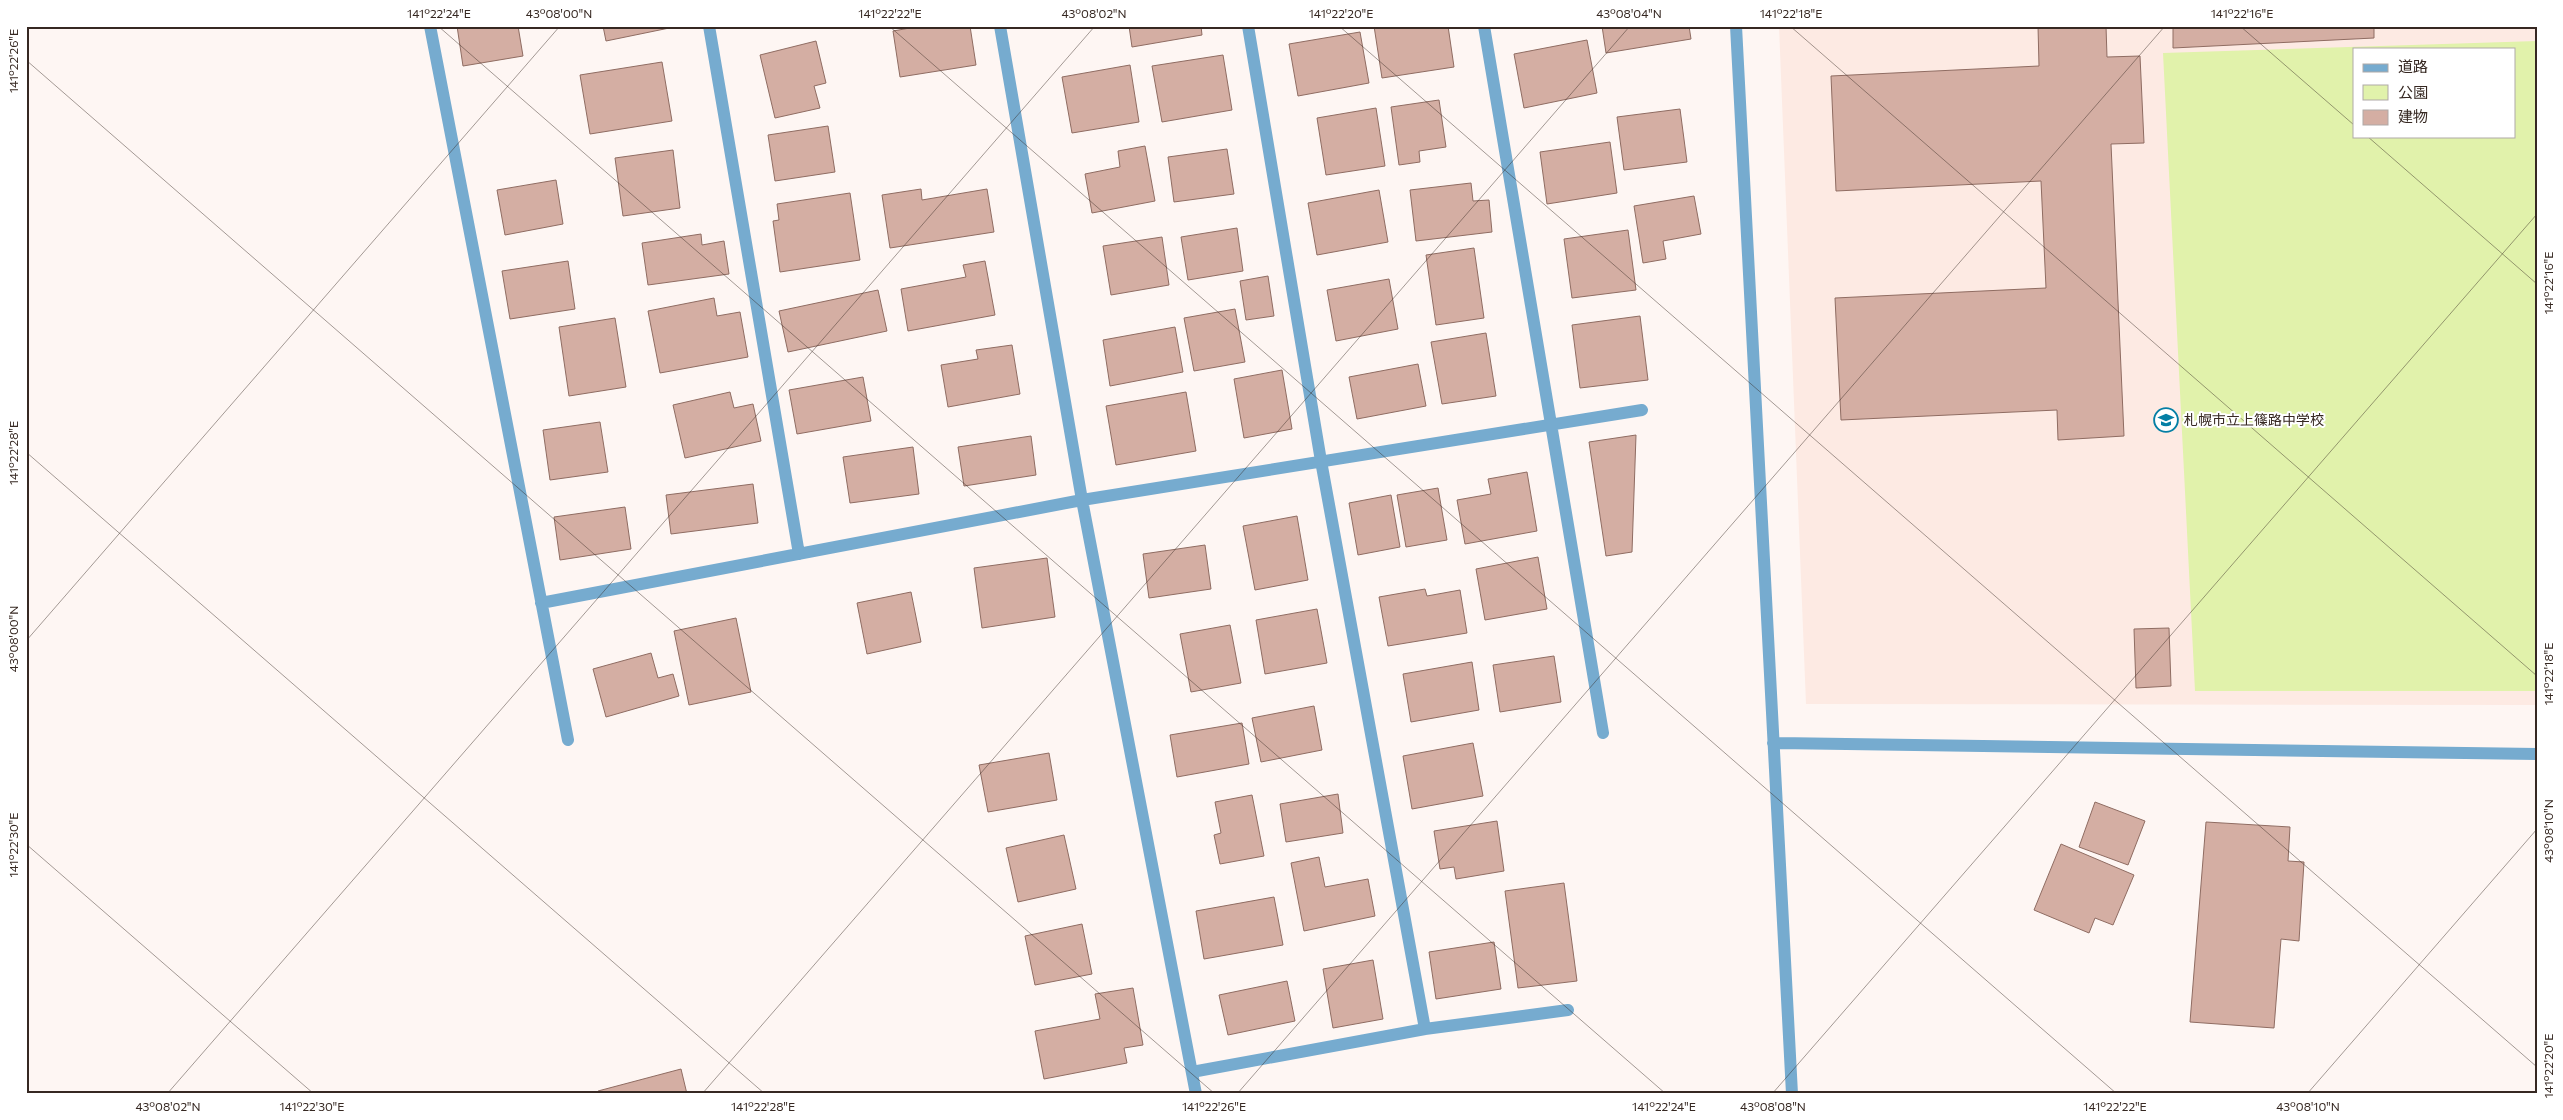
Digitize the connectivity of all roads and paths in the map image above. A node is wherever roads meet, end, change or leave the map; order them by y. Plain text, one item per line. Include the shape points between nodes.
1 (430, 26) edge
2 (709, 26) edge
3 (1000, 26) edge
4 (1248, 26) edge
5 (1484, 26) edge
6 (1736, 26) edge
7 (1642, 410) dead end
8 (1551, 425) junction
9 (1321, 461) junction
10 (1082, 500) junction
11 (799, 554) junction
12 (541, 603) junction
13 (1603, 733) dead end
14 (568, 740) dead end
15 (1773, 743) junction
16 (2537, 754) edge
17 (1568, 1010) dead end
18 (1425, 1029) junction
19 (1192, 1072) junction
20 (1196, 1094) edge
21 (1792, 1094) edge

1 - 12 street
2 - 11 street
3 - 10 street
4 - 9 street
5 - 8 street
6 - 15 street
7 - 8 street
8 - 9 street
8 - 13 street
9 - 10 street
9 - 18 street
10 - 11 street
10 - 19 street
11 - 12 street
12 - 14 street
15 - 16 street
15 - 21 street
17 - 18 street
18 - 19 street
19 - 20 street

